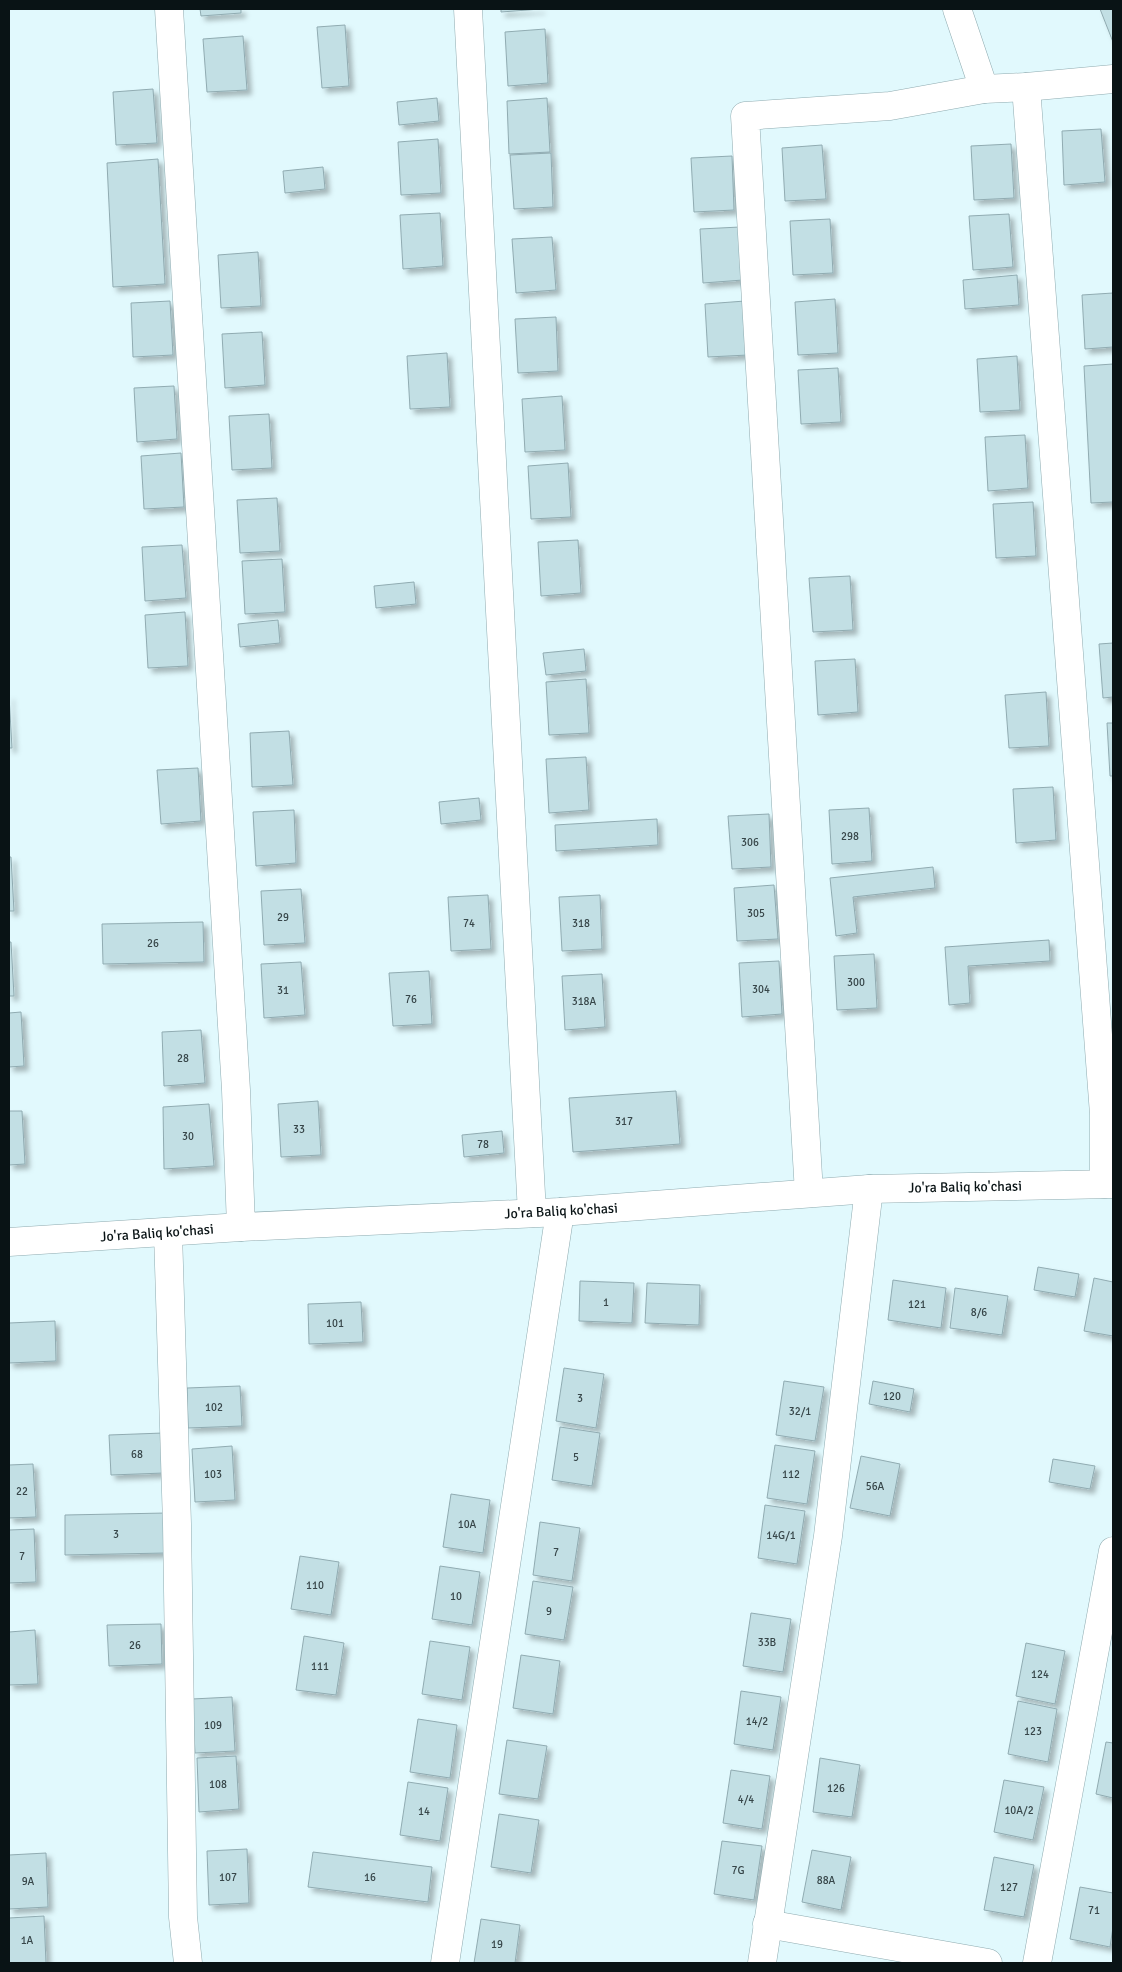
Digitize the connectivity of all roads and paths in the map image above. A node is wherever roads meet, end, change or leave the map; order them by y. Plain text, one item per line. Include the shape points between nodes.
1 (169, 9) edge
2 (468, 9) edge
3 (957, 9) edge
4 (1113, 79) edge
5 (1026, 88) junction
6 (984, 89) junction
7 (1109, 1184) edge
8 (869, 1189) junction
9 (809, 1193) junction
10 (560, 1212) junction
11 (532, 1213) junction
12 (241, 1227) junction
13 (168, 1233) junction
14 (9, 1242) edge
15 (1113, 1551) edge
16 (767, 1924) junction
17 (188, 1963) edge
18 (445, 1963) edge
19 (762, 1963) edge
20 (988, 1963) edge
21 (1038, 1963) edge

1 - 12 street via 236,1090
2 - 11 street
3 - 6 street
4 - 5 street
5 - 6 street
5 - 7 street
6 - 9 street via 890,106 745,116
7 - 8 street, Jo'ra Baliq ko'chasi
8 - 9 street, Jo'ra Baliq ko'chasi
8 - 16 street via 828,1536
9 - 10 street, Jo'ra Baliq ko'chasi
10 - 11 street, Jo'ra Baliq ko'chasi
10 - 18 street
11 - 12 street, Jo'ra Baliq ko'chasi
12 - 13 street, Jo'ra Baliq ko'chasi
13 - 14 street, Jo'ra Baliq ko'chasi
13 - 17 street via 177,1524 183,1917
15 - 21 street
16 - 19 street
16 - 20 street

